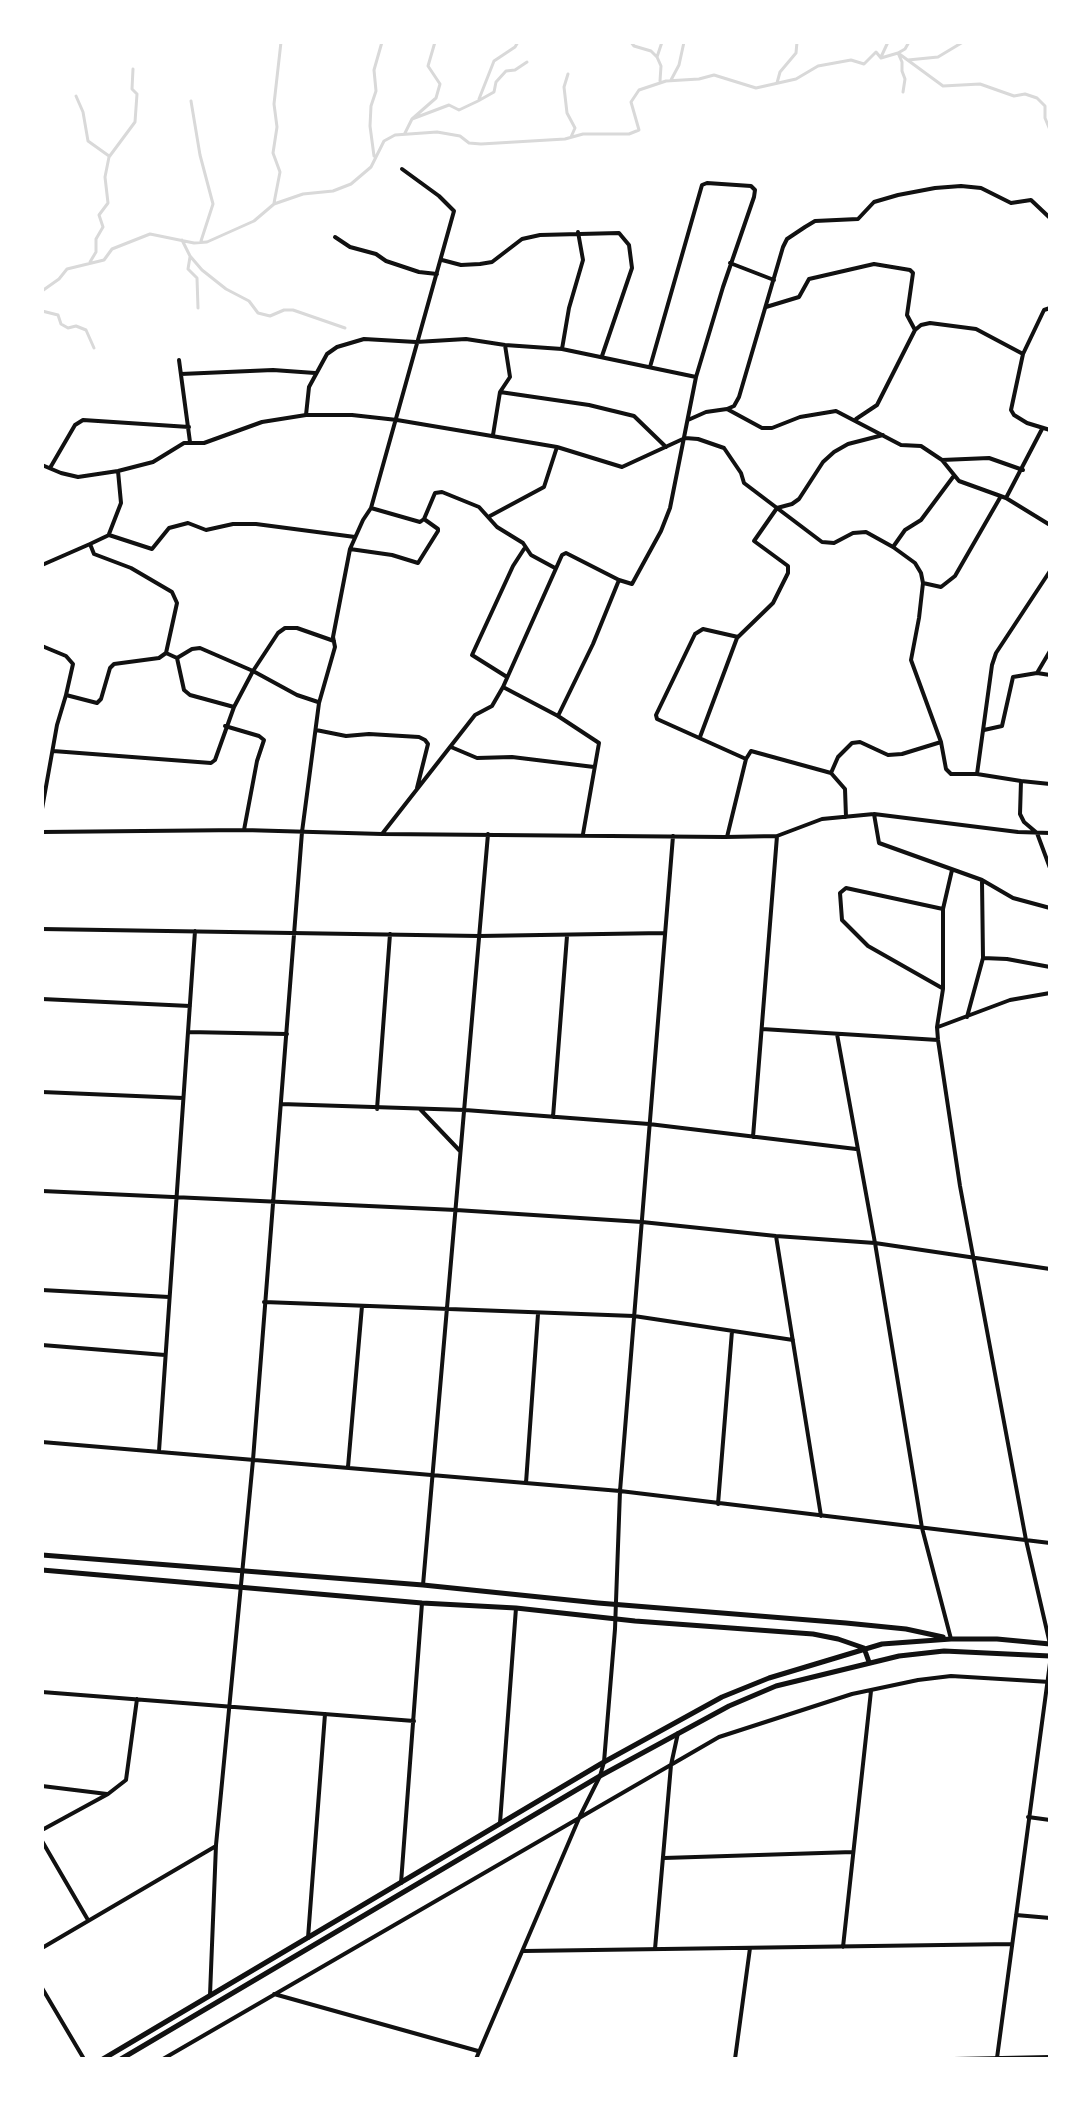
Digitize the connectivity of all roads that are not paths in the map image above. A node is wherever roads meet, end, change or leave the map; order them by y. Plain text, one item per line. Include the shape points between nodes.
1 (402, 169) dead end
2 (1050, 218) edge
3 (578, 232) junction
4 (335, 237) dead end
5 (442, 260) junction
6 (730, 263) junction
7 (437, 274) junction
8 (774, 280) junction
9 (766, 307) junction
10 (1050, 308) edge
11 (915, 330) junction
12 (416, 342) junction
13 (505, 345) junction
14 (562, 349) junction
15 (1023, 354) junction
16 (602, 356) junction
17 (179, 360) dead end
18 (650, 367) junction
19 (315, 373) junction
20 (181, 374) junction
21 (696, 377) junction
22 (500, 392) junction
23 (727, 409) junction
24 (306, 415) junction
25 (855, 419) junction
26 (397, 420) junction
27 (687, 421) junction
28 (189, 427) junction
29 (1042, 429) junction
30 (1050, 430) edge
31 (493, 435) junction
32 (883, 435) junction
33 (685, 438) junction
34 (190, 442) junction
35 (557, 447) junction
36 (666, 447) junction
37 (942, 460) junction
38 (42, 465) edge
39 (49, 468) junction
40 (1023, 470) junction
41 (118, 471) junction
42 (953, 477) junction
43 (1004, 497) junction
44 (371, 508) junction
45 (777, 508) junction
46 (490, 516) junction
47 (424, 519) junction
48 (1050, 525) edge
49 (109, 535) junction
50 (355, 537) junction
51 (90, 544) junction
52 (893, 547) junction
53 (350, 549) junction
54 (524, 549) junction
55 (42, 565) edge
56 (555, 568) junction
57 (1050, 571) edge
58 (619, 580) junction
59 (923, 583) junction
60 (738, 637) junction
61 (334, 641) junction
62 (42, 646) edge
63 (1050, 651) edge
64 (166, 653) junction
65 (177, 658) junction
66 (253, 671) junction
67 (1037, 673) junction
68 (1050, 675) edge
69 (507, 677) junction
70 (503, 687) junction
71 (66, 695) junction
72 (319, 703) junction
73 (234, 707) junction
74 (558, 716) junction
75 (225, 726) junction
76 (316, 730) junction
77 (984, 730) junction
78 (700, 737) junction
79 (941, 742) junction
80 (451, 747) junction
81 (53, 751) junction
82 (746, 759) junction
83 (594, 767) junction
84 (831, 773) junction
85 (977, 774) junction
86 (1021, 781) junction
87 (1050, 784) edge
88 (417, 789) junction
89 (42, 809) edge
90 (874, 814) junction
91 (846, 817) junction
92 (244, 830) junction
93 (42, 832) edge
94 (302, 832) junction
95 (1037, 833) junction
96 (1050, 833) edge
97 (382, 834) junction
98 (488, 834) junction
99 (583, 835) junction
100 (673, 836) junction
101 (777, 836) junction
102 (727, 837) junction
103 (1050, 868) edge
104 (952, 870) junction
105 (982, 880) junction
106 (1050, 908) edge
107 (943, 909) junction
108 (42, 929) edge
109 (195, 931) junction
110 (295, 932) junction
111 (665, 933) junction
112 (390, 934) junction
113 (567, 935) junction
114 (479, 936) junction
115 (983, 958) junction
116 (1050, 967) edge
117 (943, 989) junction
118 (1050, 993) edge
119 (42, 999) edge
120 (190, 1006) junction
121 (967, 1017) junction
122 (937, 1027) junction
123 (762, 1029) junction
124 (188, 1032) junction
125 (287, 1034) junction
126 (837, 1034) junction
127 (938, 1040) junction
128 (42, 1092) edge
129 (183, 1098) junction
130 (281, 1104) junction
131 (377, 1109) junction
132 (420, 1109) junction
133 (465, 1110) junction
134 (553, 1117) junction
135 (649, 1124) junction
136 (753, 1137) junction
137 (857, 1149) junction
138 (461, 1152) junction
139 (42, 1191) edge
140 (176, 1199) junction
141 (273, 1202) junction
142 (456, 1210) junction
143 (642, 1222) junction
144 (776, 1236) junction
145 (875, 1243) junction
146 (973, 1259) junction
147 (1050, 1269) edge
148 (42, 1290) edge
149 (169, 1297) junction
150 (264, 1302) junction
151 (362, 1306) junction
152 (448, 1310) junction
153 (538, 1314) junction
154 (634, 1316) junction
155 (732, 1331) junction
156 (793, 1340) junction
157 (42, 1345) edge
158 (165, 1355) junction
159 (42, 1442) edge
160 (159, 1451) junction
161 (253, 1460) junction
162 (348, 1468) junction
163 (434, 1475) junction
164 (526, 1483) junction
165 (620, 1491) junction
166 (718, 1504) junction
167 (821, 1516) junction
168 (922, 1528) junction
169 (1026, 1540) junction
170 (1050, 1543) edge
171 (42, 1555) edge
172 (42, 1570) edge
173 (241, 1572) junction
174 (423, 1585) junction
175 (241, 1586) junction
176 (422, 1603) junction
177 (616, 1604) junction
178 (516, 1608) junction
179 (615, 1619) junction
180 (951, 1639) junction
181 (1050, 1644) edge
182 (864, 1648) junction
183 (1050, 1656) edge
184 (869, 1662) junction
185 (1050, 1663) edge
186 (1048, 1681) edge
187 (871, 1690) junction
188 (42, 1692) edge
189 (137, 1699) junction
190 (231, 1708) junction
191 (325, 1714) junction
192 (414, 1721) junction
193 (678, 1733) junction
194 (604, 1762) junction
195 (671, 1765) junction
196 (600, 1776) junction
197 (42, 1786) edge
198 (108, 1794) junction
199 (580, 1816) junction
200 (1028, 1817) junction
201 (1050, 1820) edge
202 (500, 1823) junction
203 (42, 1830) edge
204 (42, 1841) edge
205 (216, 1845) junction
206 (854, 1852) junction
207 (664, 1858) junction
208 (401, 1883) junction
209 (1016, 1915) junction
210 (1050, 1918) edge
211 (88, 1920) junction
212 (308, 1938) junction
213 (1012, 1944) junction
214 (843, 1947) junction
215 (42, 1948) edge
216 (750, 1948) junction
217 (655, 1949) junction
218 (524, 1951) junction
219 (42, 1988) edge
220 (274, 1994) junction
221 (210, 1995) junction
222 (478, 2051) junction
223 (1050, 2057) edge
224 (997, 2058) edge
225 (84, 2059) edge
226 (103, 2059) edge
227 (121, 2059) edge
228 (163, 2059) edge
229 (476, 2059) edge
230 (735, 2059) edge
231 (954, 2059) edge

1 - 5 street via 454,211
2 - 8 street via 1031,200 1011,203 974,186 898,195 874,202 858,219 815,221 790,236
3 - 5 street via 522,239 492,262 461,265
3 - 14 street via 583,260
3 - 16 street via 619,233 632,254
4 - 7 street via 386,261
5 - 7 street
6 - 8 street
6 - 18 street via 755,190 746,184 705,183
6 - 21 street
7 - 12 street
8 - 9 street
9 - 11 street via 799,297 809,279 874,264 913,273 907,315
9 - 23 street via 739,397
10 - 15 street via 1044,310
11 - 15 street via 925,323 976,329
11 - 25 street via 877,405
12 - 13 street via 466,339
12 - 19 street via 375,338 337,347
12 - 26 street
13 - 14 street
13 - 22 street via 510,377
14 - 16 street
15 - 29 street via 1011,410
16 - 18 street
17 - 20 street
18 - 21 street
19 - 20 street
19 - 24 street
20 - 28 street
21 - 27 street
22 - 31 street
22 - 36 street via 634,416
23 - 25 street via 762,428 836,411
23 - 27 street
24 - 26 street
24 - 34 street via 262,422 204,443
25 - 32 street
26 - 31 street
26 - 44 street
27 - 33 street
28 - 34 street
28 - 39 street via 83,420
29 - 30 street
29 - 40 street
31 - 35 street
32 - 37 street via 901,445 921,446
32 - 45 street via 834,452 799,499
33 - 36 street
33 - 45 street via 724,448 744,483
33 - 58 street via 661,531 632,584
34 - 41 street via 153,462
35 - 36 street via 622,467
35 - 46 street via 544,487
37 - 40 street via 989,458
37 - 42 street
38 - 39 street
39 - 41 street via 78,477
40 - 43 street
41 - 49 street via 121,503
42 - 43 street
42 - 52 street
43 - 48 street
43 - 59 street via 955,576 941,587
44 - 47 street
44 - 50 street
45 - 52 street via 822,542 834,543 860,531
45 - 60 street via 754,541 786,564 788,573 767,612
46 - 47 street via 437,491
46 - 54 street
47 - 53 street via 438,529 418,563
49 - 50 street via 152,549 169,528 188,523 206,530 256,524
49 - 51 street
50 - 53 street
51 - 55 street
51 - 64 street via 94,554 172,592 177,603
52 - 59 street via 919,568
53 - 61 street
54 - 56 street
54 - 69 street via 472,655
56 - 58 street via 566,553
56 - 69 street
57 - 77 street via 996,653
58 - 74 street
59 - 79 street via 911,660
60 - 78 street
60 - 78 street via 699,629 656,715 661,722
61 - 66 street via 285,628
61 - 72 street
62 - 71 street via 73,664
63 - 67 street
64 - 65 street
64 - 71 street via 114,664 97,703
65 - 66 street via 200,648
65 - 73 street via 184,690
66 - 72 street
66 - 73 street
67 - 68 street
67 - 77 street via 1013,677 1002,726
69 - 70 street
70 - 74 street
70 - 80 street via 492,706 475,715
71 - 81 street
72 - 76 street
73 - 75 street
74 - 83 street via 598,741
75 - 81 street via 211,763
75 - 92 street via 264,740
76 - 88 street via 425,740
76 - 94 street
77 - 85 street
78 - 82 street
79 - 84 street via 888,755 852,743
79 - 85 street via 948,772
80 - 83 street via 477,758
80 - 88 street
81 - 89 street
82 - 84 street via 754,752
82 - 102 street
83 - 99 street
84 - 91 street via 845,789
85 - 86 street
86 - 87 street
86 - 95 street via 1020,814
88 - 97 street
90 - 91 street
90 - 95 street
90 - 104 street via 879,843
91 - 101 street via 822,819
92 - 93 street
92 - 94 street
94 - 97 street
94 - 110 street
95 - 96 street
95 - 103 street
97 - 98 street
98 - 99 street
98 - 114 street
99 - 100 street
100 - 102 street
100 - 111 street
101 - 102 street
101 - 123 street
104 - 105 street
104 - 107 street
105 - 106 street via 1013,898
105 - 115 street
107 - 117 street
107 - 117 street via 846,888 840,893 842,920 868,946
108 - 109 street
109 - 110 street
109 - 120 street
110 - 112 street
110 - 125 street
111 - 113 street
111 - 135 street
112 - 114 street
112 - 131 street
113 - 114 street
113 - 134 street
114 - 133 street
115 - 116 street
115 - 121 street
117 - 122 street
118 - 121 street via 1010,1000
119 - 120 street
120 - 124 street
121 - 122 street
122 - 127 street
123 - 126 street
123 - 136 street
124 - 125 street
124 - 129 street
125 - 130 street
126 - 127 street
126 - 137 street
127 - 146 street
128 - 129 street
129 - 140 street
130 - 131 street
130 - 141 street
131 - 132 street
132 - 133 street
132 - 138 street
133 - 134 street
133 - 138 street
134 - 135 street
135 - 136 street
135 - 143 street
136 - 137 street
137 - 145 street
138 - 142 street
139 - 140 street
140 - 141 street
140 - 149 street
141 - 142 street
141 - 150 street
142 - 143 street
142 - 152 street
143 - 144 street
143 - 154 street
144 - 145 street
144 - 156 street
145 - 146 street
145 - 168 street
146 - 147 street
146 - 169 street
148 - 149 street
149 - 158 street
150 - 151 street
150 - 161 street
151 - 152 street
151 - 162 street
152 - 153 street
152 - 163 street
153 - 154 street
153 - 164 street
154 - 155 street
154 - 165 street
155 - 156 street
155 - 166 street
156 - 167 street
157 - 158 street
158 - 160 street
159 - 160 street
160 - 161 street
161 - 162 street
161 - 173 street
162 - 163 street
163 - 164 street
163 - 174 street
164 - 165 street
165 - 166 street
165 - 177 street
166 - 167 street
167 - 168 street
168 - 169 street
168 - 180 street
169 - 170 street
169 - 181 street
171 - 173 street
172 - 175 street
173 - 174 street
173 - 175 street
174 - 177 street
175 - 176 street
175 - 190 street
176 - 178 street
176 - 192 street
177 - 179 street
177 - 180 street via 906,1629
178 - 179 street
178 - 202 street
179 - 182 street via 813,1634
179 - 194 street
180 - 181 street
180 - 182 street
182 - 184 street
182 - 194 street via 722,1697
183 - 184 street via 944,1651
184 - 193 street via 776,1686
185 - 186 street
186 - 187 street via 951,1676
186 - 200 street
187 - 195 street via 719,1737
187 - 206 street
188 - 189 street
189 - 190 street
189 - 198 street via 128,1777
190 - 191 street
190 - 205 street
191 - 192 street
191 - 212 street
192 - 208 street
193 - 195 street
193 - 196 street
194 - 196 street
194 - 202 street
195 - 199 street
195 - 207 street
196 - 199 street
196 - 227 street
197 - 198 street
198 - 203 street
199 - 218 street
199 - 220 street
200 - 201 street
200 - 209 street
202 - 208 street
204 - 211 street
205 - 211 street
205 - 221 street
206 - 207 street
206 - 214 street
207 - 217 street
208 - 212 street
209 - 210 street
209 - 213 street
211 - 215 street
212 - 221 street
213 - 214 street
213 - 224 street
214 - 216 street
216 - 217 street
216 - 230 street
217 - 218 street
218 - 222 street
219 - 225 street
220 - 222 street
220 - 228 street
221 - 226 street
222 - 229 street
223 - 224 street
224 - 231 street

